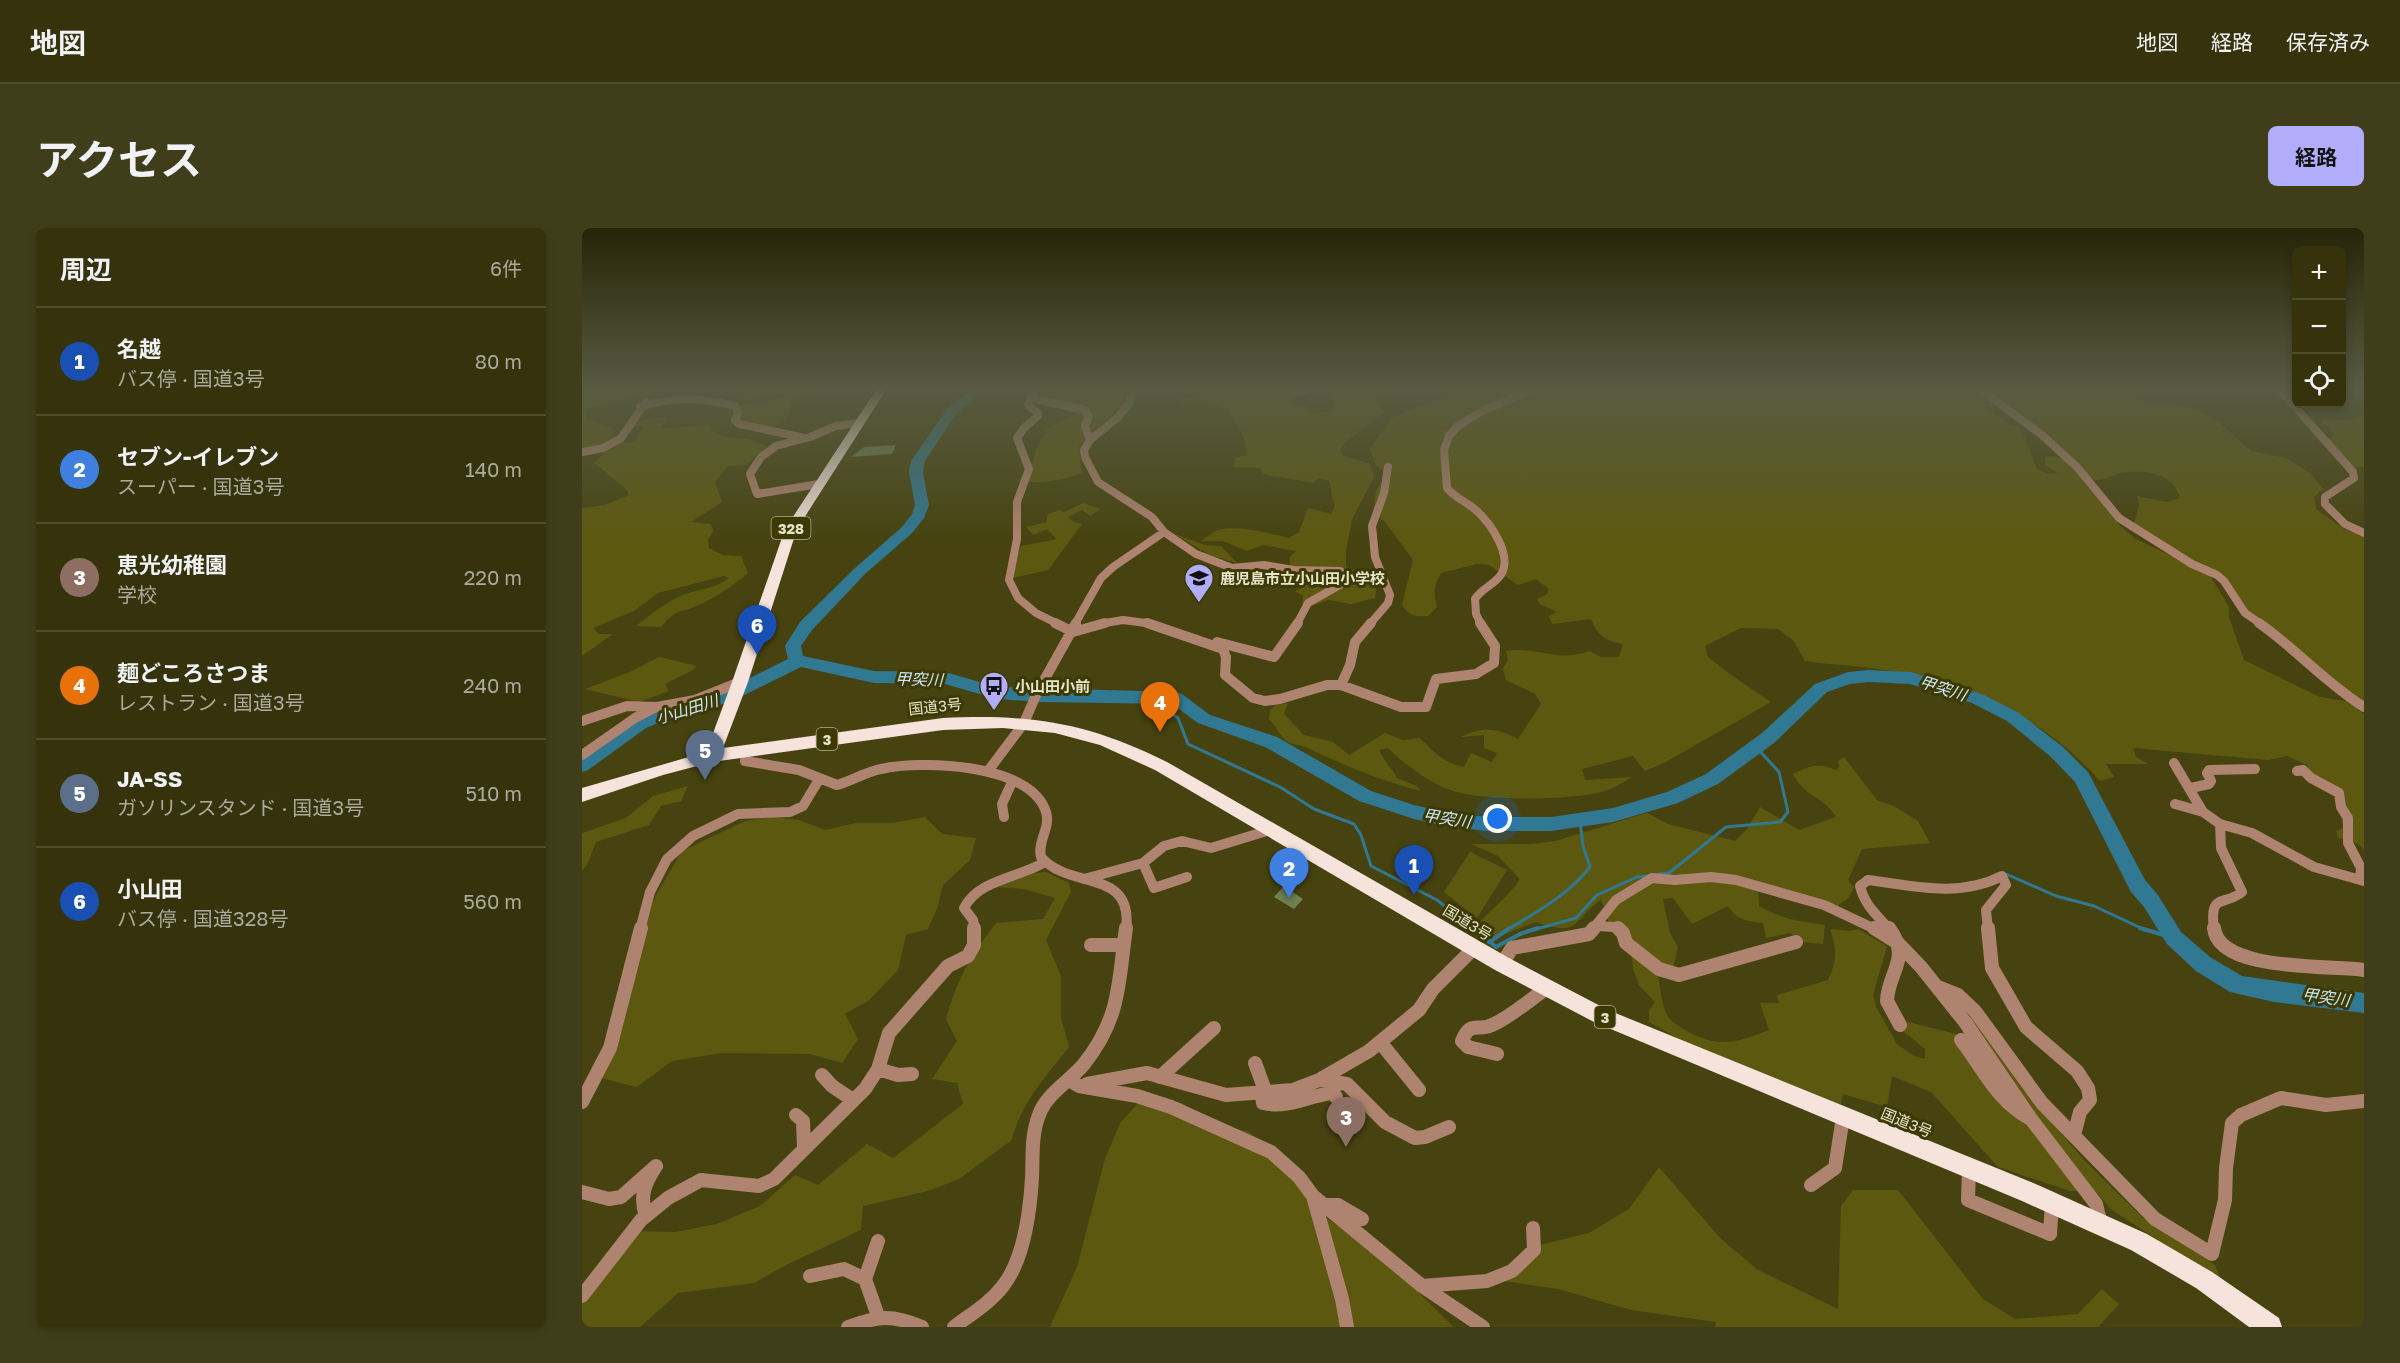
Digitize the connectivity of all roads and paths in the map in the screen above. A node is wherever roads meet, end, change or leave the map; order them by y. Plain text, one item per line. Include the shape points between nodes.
1 (618, 441) edge
2 (792, 441) edge
3 (847, 441) edge
4 (1018, 441) edge
5 (1089, 441) edge
6 (1447, 441) edge
7 (2049, 441) edge
8 (2326, 441) edge
9 (582, 452) edge
10 (1388, 467) dead end
11 (819, 484) junction
12 (1164, 532) junction
13 (2364, 533) edge
14 (1073, 632) junction
15 (1192, 637) junction
16 (1341, 685) junction
17 (738, 688) junction
18 (657, 707) junction
19 (2364, 707) edge
20 (1027, 716) junction
21 (582, 721) edge
22 (746, 750) junction
23 (582, 755) edge
24 (712, 756) junction
25 (2174, 763) dead end
26 (2255, 769) dead end
27 (988, 771) junction
28 (2297, 771) dead end
29 (820, 778) junction
30 (1013, 780) junction
31 (2191, 788) junction
32 (582, 795) edge
33 (1005, 796) junction
34 (2175, 804) dead end
35 (994, 807) dead end
36 (2203, 812) junction
37 (1004, 817) dead end
38 (2220, 824) junction
39 (1269, 830) junction
40 (1045, 862) junction
41 (1143, 863) junction
42 (1187, 876) dead end
43 (1083, 879) junction
44 (2362, 880) edge
45 (1595, 927) junction
46 (1099, 941) dead end
47 (1796, 942) dead end
48 (1898, 943) junction
49 (1124, 945) junction
50 (1474, 948) junction
51 (1502, 964) junction
52 (2364, 970) edge
53 (1937, 987) junction
54 (1547, 988) junction
55 (1900, 1025) dead end
56 (1214, 1028) dead end
57 (1961, 1040) dead end
58 (1380, 1042) junction
59 (1497, 1054) dead end
60 (1256, 1063) dead end
61 (878, 1069) junction
62 (912, 1074) dead end
63 (822, 1075) dead end
64 (1160, 1077) junction
65 (1320, 1080) junction
66 (1074, 1083) junction
67 (1419, 1090) dead end
68 (1264, 1094) junction
69 (1336, 1097) dead end
70 (853, 1100) junction
71 (2364, 1101) edge
72 (582, 1102) edge
73 (796, 1115) dead end
74 (1843, 1117) junction
75 (2031, 1119) junction
76 (1449, 1127) dead end
77 (2074, 1134) junction
78 (804, 1149) junction
79 (1969, 1169) junction
80 (1810, 1185) dead end
81 (582, 1192) edge
82 (1319, 1201) junction
83 (2052, 1203) junction
84 (646, 1216) junction
85 (1362, 1219) dead end
86 (2101, 1225) junction
87 (1533, 1228) dead end
88 (878, 1240) dead end
89 (810, 1276) dead end
90 (865, 1279) junction
91 (1422, 1286) junction
92 (582, 1296) edge
93 (878, 1316) junction
94 (848, 1327) edge
95 (922, 1327) edge
96 (954, 1327) edge
97 (1347, 1327) edge
98 (1483, 1327) edge
99 (2270, 1327) edge

1 - 9 street via 603,449
2 - 11 street via 776,446 750,474 757,494
3 - 11 highway, 328
4 - 14 street via 1029,469 1017,502 1017,539 1009,580 1018,598
5 - 12 street via 1085,457 1098,482 1152,517
6 - 16 street via 1444,447 1446,486 1482,516 1504,560 1502,576 1476,598 1474,605 1479,621 1495,643 1494,663 1476,674 1436,679 1426,707 1401,707
7 - 19 street via 2077,467 2119,518 2192,564 2217,575 2245,613 2278,636 2340,692
8 - 13 street via 2354,478 2325,496 2325,504 2345,524
10 - 16 street via 1372,526 1375,557 1390,595 1388,603 1355,642
11 - 17 highway, 328 via 790,529
12 - 14 street via 1101,578
12 - 15 street via 1196,554 1232,568 1264,565 1340,571 1346,578 1337,588 1308,603 1274,657
14 - 15 street via 1132,620
14 - 20 street
15 - 16 street via 1223,649 1225,675 1254,698 1280,699 1327,685
17 - 18 street
17 - 24 highway, 328
18 - 21 street via 627,706
18 - 23 street via 634,718
20 - 22 highway, 国道3号 / 3
20 - 27 street
20 - 39 highway, 国道3号 / 3 via 1122,746
22 - 24 highway, 国道3号 / 3
22 - 29 street via 746,761 775,764
24 - 32 highway, 国道3号 / 3
25 - 31 street
26 - 31 street via 2210,770 2209,784
27 - 29 street via 926,766 880,769 837,785
27 - 30 street
28 - 44 street via 2303,770 2339,793 2348,818 2349,843 2361,868
29 - 72 street via 803,806 790,812 738,814 693,836 667,859 650,892 610,1048
30 - 33 street
30 - 40 street via 1029,786 1049,818 1039,850
31 - 36 street
33 - 35 street
33 - 37 street
34 - 36 street
36 - 38 street
38 - 44 street via 2252,833 2314,867
38 - 52 street via 2221,848 2242,892 2222,899 2212,914 2215,936 2222,944 2255,961
39 - 41 street via 1211,848 1182,841 1164,846
39 - 50 highway, 国道3号 / 3
40 - 43 street
40 - 61 street via 1035,870 991,884 966,902 964,908 973,920 974,945 968,956 938,976 889,1033
41 - 42 street via 1154,888
41 - 43 street
43 - 49 street via 1117,890 1125,901
45 - 47 street via 1616,927 1626,943 1659,969 1680,975
45 - 48 street via 1616,900 1652,878 1711,877 1758,885 1824,905 1866,923
45 - 51 street via 1589,934 1512,948
46 - 49 street
48 - 53 street
48 - 55 street via 1901,962 1887,1001
48 - 77 street via 1892,931 1875,916 1860,885 1868,880 1955,891 1981,886 2002,876 2006,885 1986,910 1992,968 2026,1027 2077,1071 2088,1088 2090,1100 2080,1112
49 - 66 street via 1118,997 1107,1029
50 - 51 highway, 国道3号 / 3
50 - 58 street via 1433,989 1419,1010
51 - 54 highway, 国道3号 / 3
53 - 75 street
53 - 77 street via 1958,995 1975,1011 2042,1102
54 - 59 street via 1491,1026 1466,1031 1462,1041 1468,1047
54 - 74 highway, 国道3号 / 3 via 1634,1030
56 - 64 street
57 - 75 street via 1998,1094
58 - 65 street via 1359,1059
58 - 67 street
60 - 68 street
61 - 62 street via 898,1075
61 - 70 street
63 - 70 street
64 - 66 street via 1147,1073
64 - 68 street via 1226,1095
65 - 68 street via 1293,1090
65 - 76 street via 1347,1084 1385,1122 1415,1138
66 - 82 street via 1137,1095 1251,1142 1271,1152
66 - 96 street via 1049,1097 1039,1113 1032,1138 1032,1181 1017,1257 1008,1280
68 - 69 street via 1263,1103 1275,1107 1324,1093
70 - 78 street
71 - 77 street via 2326,1105 2281,1098 2241,1115 2232,1123 2225,1200 2212,1254 2155,1219
73 - 78 street via 803,1121
74 - 79 highway, 国道3号 / 3
74 - 80 street via 1835,1168
75 - 86 street via 2096,1204
78 - 84 street via 774,1179 759,1186 701,1180 668,1198
79 - 83 highway, 国道3号 / 3
79 - 83 street via 1968,1200 2050,1234
81 - 84 street via 609,1199 621,1197 656,1166 640,1201
82 - 85 street via 1338,1205
82 - 91 street
82 - 97 street
83 - 86 highway, 国道3号 / 3
84 - 92 street
86 - 99 highway, 国道3号 / 3 via 2167,1257
87 - 91 street via 1534,1250 1512,1271 1487,1281
88 - 90 street
89 - 90 street via 844,1269
90 - 93 street
91 - 98 street
93 - 94 street
93 - 95 street via 898,1316

